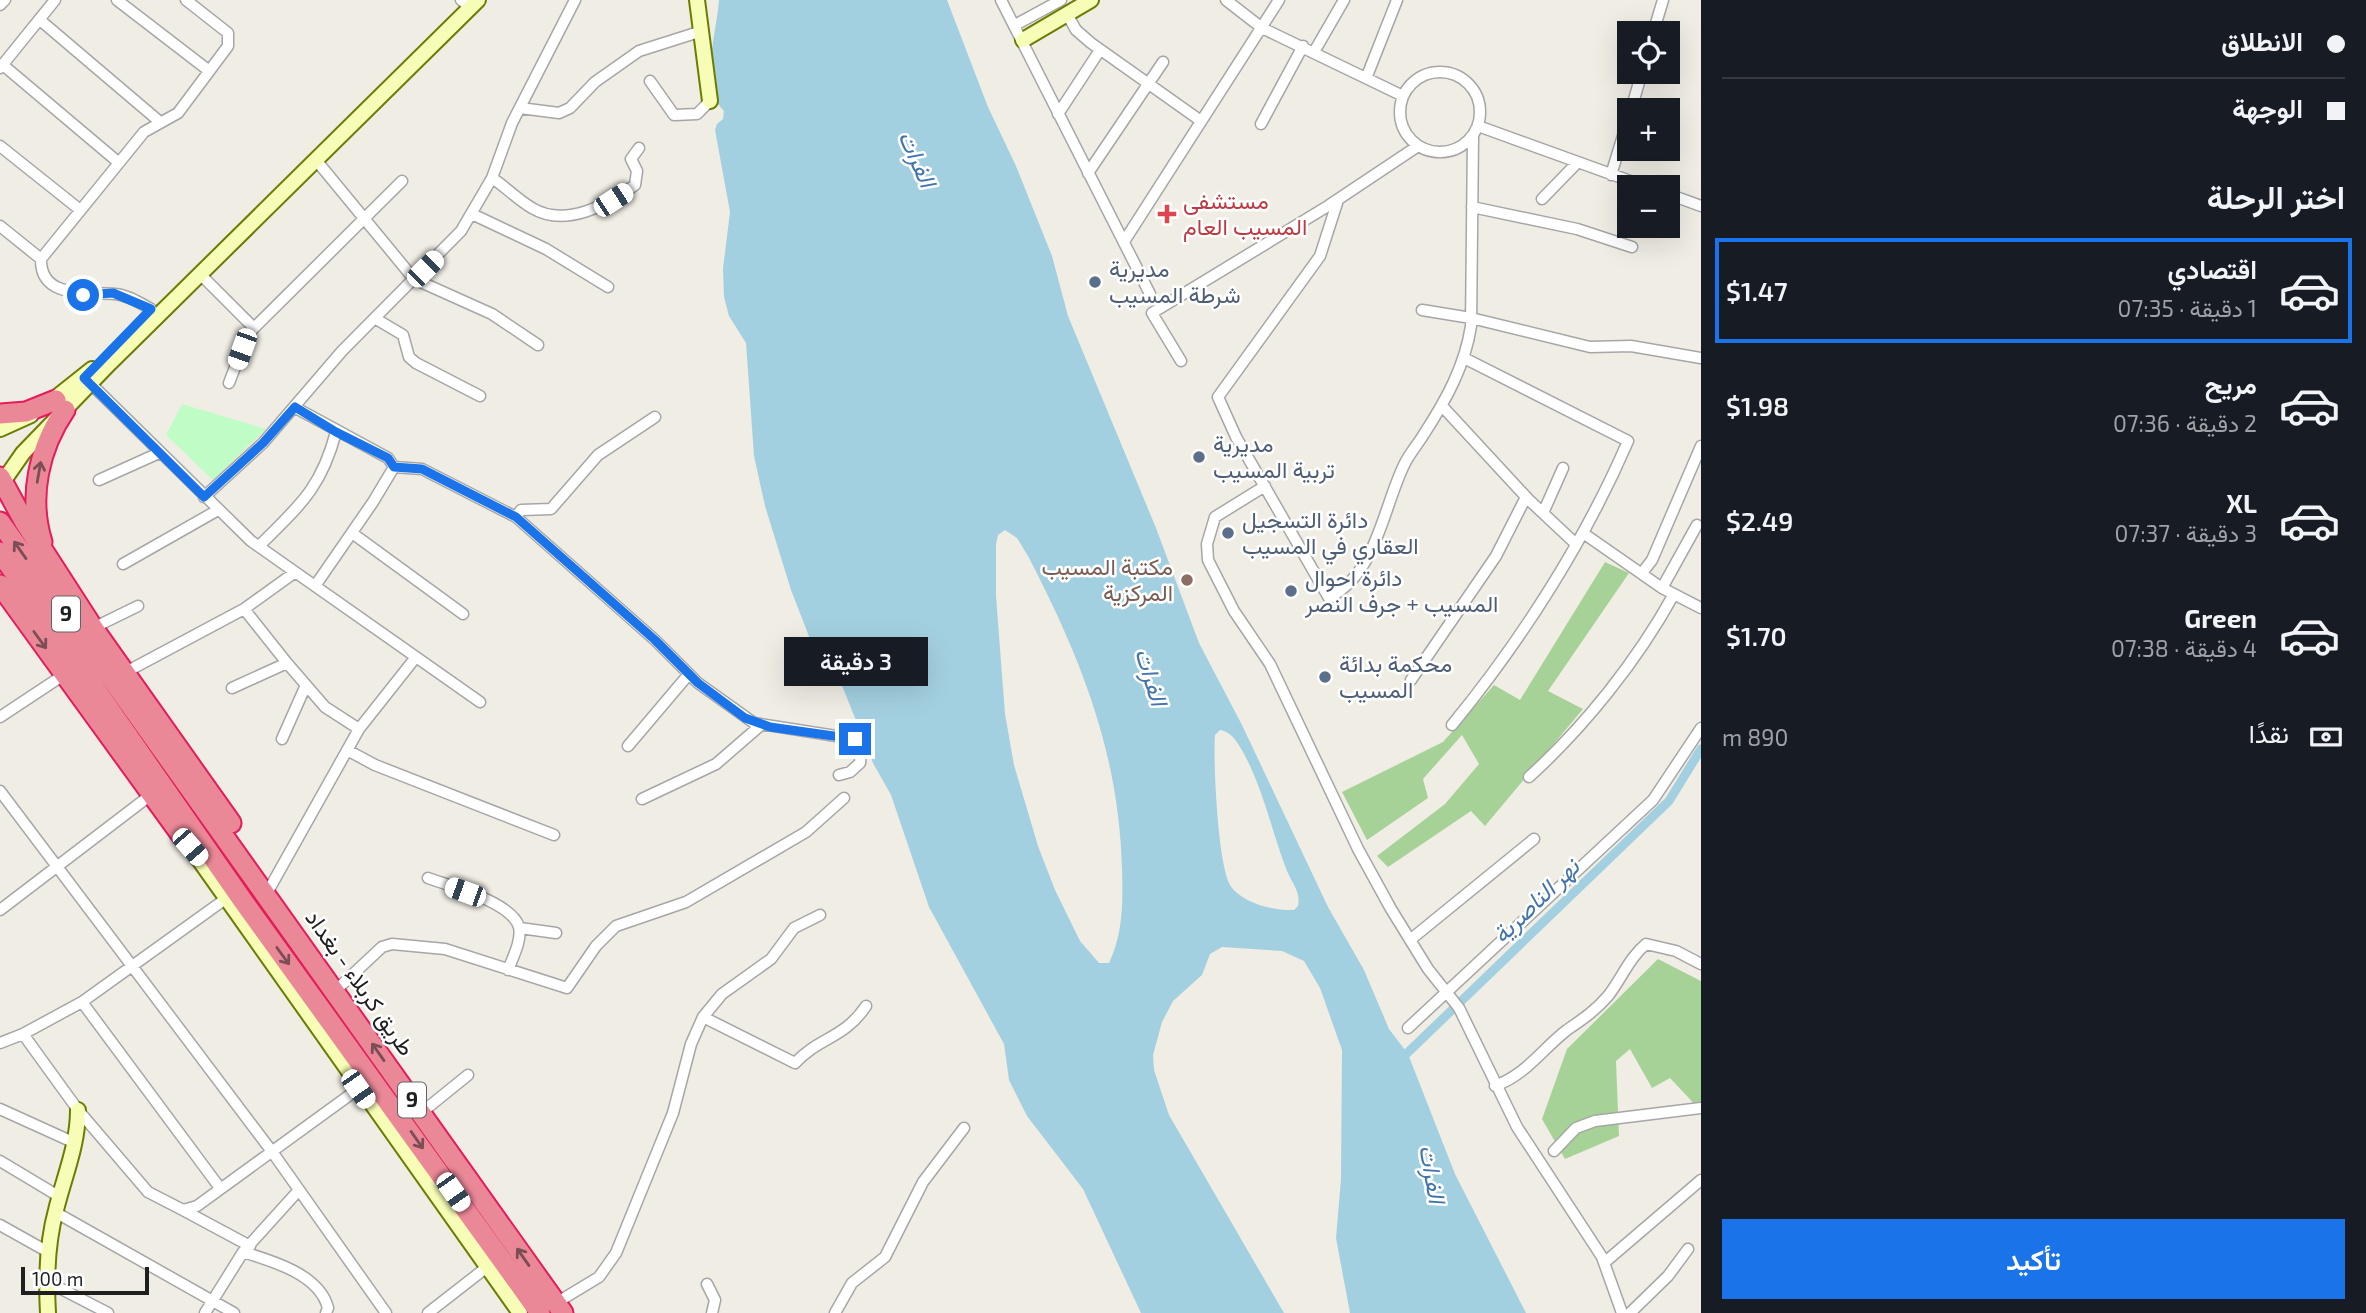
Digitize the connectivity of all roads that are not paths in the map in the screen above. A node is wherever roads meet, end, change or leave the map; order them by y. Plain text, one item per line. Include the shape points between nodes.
1 (5, 0) edge
2 (55, 0) edge
3 (117, 0) edge
4 (186, 0) edge
5 (575, 0) edge
6 (697, 0) edge
7 (1001, 0) edge
8 (1061, 0) edge
9 (1091, 0) edge
10 (1226, 0) edge
11 (1279, 0) edge
12 (1344, 0) edge
13 (1397, 0) edge
14 (1663, 0) edge
15 (468, 1) edge
16 (0, 5) edge
17 (1041, 6) edge
18 (1067, 14) junction
19 (40, 20) junction
20 (1657, 21) edge
21 (1015, 25) junction
22 (1262, 28) junction
23 (702, 31) junction
24 (1023, 40) junction
25 (1303, 46) junction
26 (1100, 50) junction
27 (1314, 52) junction
28 (1163, 62) dead end
29 (2, 67) edge
30 (208, 70) junction
31 (1367, 76) junction
32 (650, 81) dead end
33 (1147, 83) junction
34 (1403, 96) junction
35 (710, 101) joint
36 (520, 108) junction
37 (1058, 114) junction
38 (1201, 121) junction
39 (160, 122) junction
40 (1261, 124) dead end
41 (1478, 126) junction
42 (1473, 136) junction
43 (0, 146) edge
44 (1418, 146) junction
45 (639, 148) dead end
46 (1617, 155) edge
47 (316, 160) junction
48 (118, 162) junction
49 (1577, 163) junction
50 (1088, 173) junction
51 (1611, 175) junction
52 (1617, 177) edge
53 (492, 178) junction
54 (402, 181) dead end
55 (1680, 198) edge
56 (1542, 199) dead end
57 (1338, 200) junction
58 (1701, 206) edge
59 (1472, 207) junction
60 (79, 209) junction
61 (472, 214) junction
62 (364, 219) junction
63 (0, 226) edge
64 (1125, 240) junction
65 (1632, 247) dead end
66 (41, 259) junction
67 (200, 274) junction
68 (414, 279) junction
69 (608, 287) dead end
70 (1150, 294) dead end
71 (151, 309) junction
72 (1422, 310) dead end
73 (1471, 318) junction
74 (376, 319) junction
75 (254, 328) junction
76 (538, 345) dead end
77 (1464, 358) junction
78 (1701, 358) edge
79 (1181, 361) dead end
80 (87, 381) junction
81 (229, 383) dead end
82 (480, 396) dead end
83 (60, 405) junction
84 (1442, 406) junction
85 (295, 407) junction
86 (0, 414) edge
87 (655, 417) dead end
88 (0, 429) edge
89 (336, 432) junction
90 (1701, 446) edge
91 (159, 453) junction
92 (394, 467) junction
93 (1563, 468) dead end
94 (99, 480) dead end
95 (1, 482) edge
96 (1265, 486) junction
97 (204, 497) junction
98 (1526, 497) junction
99 (218, 510) junction
100 (1543, 513) junction
101 (516, 517) junction
102 (0, 522) edge
103 (1697, 526) dead end
104 (352, 533) junction
105 (1583, 533) junction
106 (1576, 544) junction
107 (258, 546) junction
108 (0, 552) edge
109 (50, 563) junction
110 (122, 564) dead end
111 (294, 573) junction
112 (1642, 573) junction
113 (0, 585) edge
114 (315, 586) junction
115 (1662, 588) junction
116 (1674, 594) junction
117 (1699, 604) edge
118 (138, 606) dead end
119 (244, 609) junction
120 (463, 614) dead end
121 (93, 628) junction
122 (416, 657) junction
123 (287, 663) junction
124 (126, 672) junction
125 (65, 674) junction
126 (689, 674) junction
127 (1411, 680) dead end
128 (306, 685) junction
129 (232, 688) dead end
130 (480, 702) dead end
131 (124, 712) junction
132 (0, 717) edge
133 (761, 725) junction
134 (1452, 725) dead end
135 (1701, 728) edge
136 (359, 729) junction
137 (282, 739) dead end
138 (628, 746) dead end
139 (347, 750) junction
140 (839, 775) dead end
141 (1529, 777) dead end
142 (0, 791) edge
143 (152, 794) junction
144 (844, 798) dead end
145 (642, 799) dead end
146 (554, 835) dead end
147 (1534, 839) dead end
148 (55, 866) junction
149 (428, 878) dead end
150 (264, 890) junction
151 (233, 900) junction
152 (0, 910) edge
153 (820, 915) dead end
154 (520, 928) junction
155 (556, 933) dead end
156 (1410, 940) junction
157 (132, 964) junction
158 (1701, 964) edge
159 (508, 970) junction
160 (332, 987) junction
161 (309, 991) junction
162 (1448, 996) junction
163 (82, 1002) junction
164 (866, 1006) dead end
165 (349, 1011) junction
166 (703, 1017) junction
167 (332, 1023) junction
168 (1408, 1028) dead end
169 (23, 1034) junction
170 (0, 1043) edge
171 (468, 1075) dead end
172 (1495, 1086) junction
173 (358, 1089) junction
174 (1701, 1108) edge
175 (0, 1109) edge
176 (78, 1110) junction
177 (421, 1113) junction
178 (964, 1128) dead end
179 (75, 1143) junction
180 (1555, 1152) dead end
181 (273, 1153) junction
182 (0, 1161) edge
183 (1701, 1180) edge
184 (220, 1188) junction
185 (299, 1190) junction
186 (57, 1205) junction
187 (183, 1210) junction
188 (0, 1225) edge
189 (247, 1249) junction
190 (1688, 1249) dead end
191 (50, 1253) junction
192 (1604, 1263) junction
193 (487, 1267) junction
194 (46, 1281) junction
195 (707, 1284) dead end
196 (212, 1302) junction
197 (553, 1310) edge
198 (48, 1313) edge
199 (108, 1313) edge
200 (205, 1313) edge
201 (234, 1313) edge
202 (326, 1313) edge
203 (386, 1313) edge
204 (428, 1313) edge
205 (520, 1313) edge
206 (712, 1313) edge
207 (835, 1313) edge
208 (1622, 1313) edge
209 (1630, 1313) edge

1 - 16 street
2 - 19 street
3 - 30 street
4 - 30 street via 228,33 228,46
5 - 36 street
6 - 23 main road
7 - 21 street
8 - 17 street
9 - 18 main road
10 - 22 street
11 - 22 street
12 - 27 street
13 - 31 street
14 - 20 street
15 - 47 main road
15 - 71 main road
17 - 21 street
18 - 24 main road
18 - 26 street via 1076,30
19 - 29 street
19 - 39 street
21 - 24 street
22 - 25 street
22 - 38 street
23 - 35 main road
23 - 36 street via 639,51 559,113
24 - 37 street
25 - 27 street
25 - 40 street
26 - 33 street
26 - 37 street
27 - 31 street
28 - 33 street
29 - 48 street
30 - 39 street via 178,113
31 - 34 street
32 - 35 street via 674,115 697,114
33 - 38 street
33 - 50 street
34 - 41 street via 1422,76 1449,72 1472,86 1481,112
34 - 44 street via 1403,129
36 - 53 street
37 - 50 street
38 - 64 street
39 - 48 street via 144,132
41 - 42 street
41 - 49 street
42 - 44 street via 1447,152
42 - 59 street
43 - 60 street
44 - 57 street
45 - 53 street via 631,159 637,171 635,185 585,212 552,215 533,209
46 - 51 street
47 - 62 street
47 - 67 main road
48 - 60 street
49 - 51 street
49 - 56 street
50 - 64 street
51 - 52 street
53 - 61 street
54 - 62 street
55 - 58 street
57 - 79 street via 1152,313
57 - 96 street via 1320,256 1218,397
59 - 65 street via 1577,229
59 - 73 street
60 - 66 street
61 - 68 street
61 - 69 street via 546,249
62 - 68 street
62 - 75 street
63 - 66 street
64 - 70 street
66 - 71 street via 44,277 56,286 83,295 120,295
67 - 75 street
67 - 80 main road
68 - 74 street
68 - 76 street via 492,314
71 - 80 main road
72 - 73 street
73 - 77 street
73 - 78 street via 1590,347 1631,346
74 - 82 street via 403,335 409,357 416,363
74 - 85 street
75 - 81 street
77 - 84 street
77 - 105 street via 1628,441
80 - 83 main road
80 - 91 street
83 - 86 highway
83 - 88 main road
83 - 95 main road
109 -> 83 highway via 40,535 37,488
84 - 96 street via 1404,465 1387,517 1358,574 1329,598
84 - 98 street
85 - 89 street
85 - 97 street
87 - 101 street via 598,455 551,509 521,510
89 - 92 street via 388,458
89 - 107 street via 323,472 307,498
90 - 112 street via 1652,560
91 - 94 street
91 - 97 street
92 - 101 street via 422,469
92 - 104 street
93 - 100 street
95 - 109 highway, 9
96 - 156 street via 1215,517 1206,544 1208,559 1234,611 1269,664 1357,849
97 - 99 street
98 - 100 street
98 - 127 street via 1496,556
99 - 107 street
99 - 110 street
100 - 106 street
101 - 126 street
131 -> 102 highway, 9
103 - 115 street
104 - 114 street
104 - 120 street
105 - 106 street
105 - 112 street
106 - 134 street via 1497,668
107 - 111 street
108 - 131 highway, 9
109 - 121 highway, 9
111 - 114 street
111 - 119 street
112 - 115 street
113 -> 125 highway, 9
114 - 122 street
115 - 116 street
116 - 117 street
116 - 141 street via 1654,631 1625,668
118 - 121 street
119 - 123 street
119 - 124 street
121 - 124 highway, 9
122 - 130 street
122 - 136 street
123 - 128 street
123 - 129 street
124 - 150 highway, 9 via 226,813
125 - 132 street
125 - 143 highway, 9
126 - 133 street via 721,701
126 - 138 street
128 - 136 street via 325,707
128 - 137 street
131 - 150 highway, 9
131 - 151 highway, 9
133 - 140 street via 855,739 861,748 860,763
133 - 145 street via 716,764
135 - 162 street via 1653,800
136 - 139 street
139 - 146 street
139 - 150 street
142 - 148 street
143 - 148 street
143 - 151 highway, 9
144 - 159 street via 806,832 686,902 616,926 567,988
147 - 156 street
148 - 152 street
148 - 157 street
149 - 154 street via 484,899 506,911
150 - 160 highway, طريق كربلاء - بغداد / 9
151 - 157 street
151 -> 161 highway, 9
151 - 173 main road
153 - 166 street via 794,928 771,959 722,994
154 - 155 street
154 - 159 street
156 - 162 street
157 - 163 street
157 - 181 street
158 - 172 street via 1676,951 1646,944 1633,955 1591,1016 1566,1031 1513,1080
159 - 160 street via 445,949 392,944
160 - 161 highway
160 - 165 highway, طريق كربلاء - بغداد / 9
161 - 167 highway, 9
162 - 168 street
162 - 172 street via 1459,1008
163 - 169 street
163 - 184 street
164 - 166 street via 845,1031 808,1050 795,1063
165 - 167 highway via 338,1013
177 -> 165 highway, طريق كربلاء - بغداد / 9
166 - 197 street via 673,1112 616,1253 598,1277
167 -> 197 highway, 9
169 - 170 street
169 - 176 street
171 - 177 street
172 - 192 street
173 - 181 street
173 - 193 main road
174 - 180 street via 1595,1121 1576,1128
175 - 179 street
176 - 179 main road
176 - 187 street via 148,1192
197 -> 177 highway, طريق كربلاء - بغداد / 9
178 - 207 street via 923,1182 885,1257 852,1283
179 - 186 main road
181 - 184 street
181 - 185 street
182 - 186 street
183 - 192 street
184 - 187 street via 197,1206
185 - 189 street
185 - 203 street
186 - 191 main road
186 - 196 street
187 - 189 street
188 - 191 street
189 - 196 street
189 - 202 street via 314,1284 326,1297
190 - 209 street
191 - 194 main road
192 - 208 street
193 - 204 street
193 - 205 main road
194 - 198 main road
194 - 199 street
195 - 206 street via 715,1300
196 - 200 street
196 - 201 street

